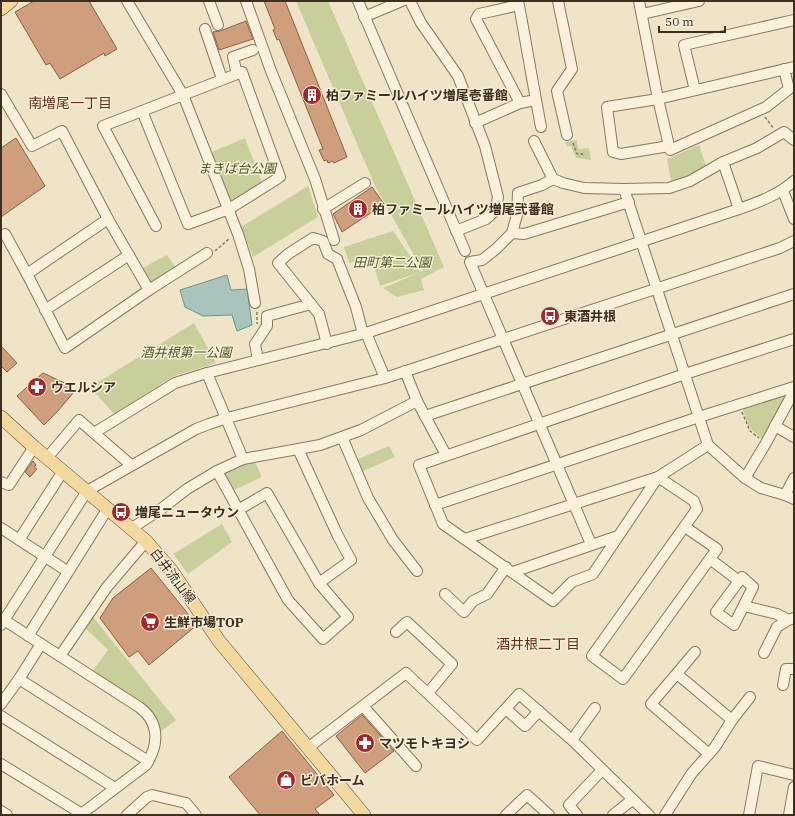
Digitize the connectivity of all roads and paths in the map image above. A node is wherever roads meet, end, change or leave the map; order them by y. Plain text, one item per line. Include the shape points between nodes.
1 (11, 1) edge
2 (127, 1) edge
3 (209, 1) edge
4 (246, 1) edge
5 (358, 1) edge
6 (402, 1) edge
7 (410, 1) edge
8 (558, 1) edge
9 (639, 1) edge
10 (699, 1) edge
11 (1, 9) edge
12 (642, 14) junction
13 (364, 17) junction
14 (794, 20) edge
15 (218, 25) dead end
16 (205, 29) dead end
17 (253, 50) dead end
18 (789, 68) edge
19 (237, 74) junction
20 (222, 79) junction
21 (695, 90) junction
22 (1, 94) edge
23 (183, 95) junction
24 (658, 99) junction
25 (536, 100) junction
26 (520, 103) junction
27 (142, 111) junction
28 (475, 123) junction
29 (541, 127) dead end
30 (567, 135) joint
31 (794, 140) edge
32 (534, 141) dead end
33 (669, 146) junction
34 (585, 154) dead end
35 (723, 162) junction
36 (552, 179) junction
37 (794, 181) edge
38 (365, 183) dead end
39 (624, 189) junction
40 (783, 191) junction
41 (628, 202) junction
42 (323, 208) junction
43 (229, 209) junction
44 (739, 209) junction
45 (108, 219) junction
46 (794, 220) edge
47 (156, 226) dead end
48 (456, 231) junction
49 (512, 233) junction
50 (5, 234) dead end
51 (238, 234) junction
52 (334, 240) dead end
53 (794, 241) edge
54 (641, 242) junction
55 (465, 251) dead end
56 (207, 253) joint
57 (129, 255) junction
58 (27, 274) junction
59 (657, 289) junction
60 (149, 290) junction
61 (794, 294) edge
62 (483, 295) junction
63 (311, 304) junction
64 (256, 309) dead end
65 (45, 310) junction
66 (365, 334) junction
67 (671, 334) junction
68 (503, 339) junction
69 (794, 339) edge
70 (327, 344) junction
71 (258, 360) junction
72 (405, 372) junction
73 (207, 373) junction
74 (685, 374) junction
75 (385, 378) junction
76 (522, 383) junction
77 (794, 387) edge
78 (794, 391) edge
79 (417, 401) junction
80 (739, 404) junction
81 (425, 416) junction
82 (1, 417) edge
83 (699, 417) junction
84 (227, 418) junction
85 (539, 424) junction
86 (775, 426) junction
87 (94, 432) junction
88 (342, 437) junction
89 (794, 437) edge
90 (766, 443) junction
91 (708, 445) junction
92 (34, 447) junction
93 (298, 449) junction
94 (446, 455) junction
95 (47, 458) junction
96 (243, 459) junction
97 (557, 464) junction
98 (131, 465) junction
99 (63, 471) junction
100 (217, 471) junction
101 (658, 477) junction
102 (745, 478) junction
103 (794, 478) edge
104 (1, 482) edge
105 (86, 491) junction
106 (789, 497) edge
107 (574, 504) junction
108 (435, 505) junction
109 (108, 508) junction
110 (238, 510) junction
111 (685, 527) junction
112 (132, 528) junction
113 (2, 532) edge
114 (618, 536) junction
115 (465, 539) junction
116 (18, 540) junction
117 (146, 541) junction
118 (591, 544) junction
119 (44, 556) junction
120 (710, 559) junction
121 (417, 570) dead end
122 (509, 570) junction
123 (67, 571) junction
124 (739, 581) junction
125 (319, 583) junction
126 (445, 594) dead end
127 (744, 606) junction
128 (791, 619) edge
129 (2, 622) edge
130 (396, 632) dead end
131 (28, 636) junction
132 (40, 644) junction
133 (695, 652) dead end
134 (764, 653) dead end
135 (60, 656) junction
136 (794, 669) edge
137 (677, 674) junction
138 (19, 679) junction
139 (783, 686) dead end
140 (428, 693) junction
141 (750, 697) dead end
142 (1, 704) edge
143 (363, 706) junction
144 (594, 708) dead end
145 (506, 709) junction
146 (539, 711) junction
147 (1, 716) edge
148 (732, 720) junction
149 (572, 740) junction
150 (309, 747) junction
151 (709, 754) junction
152 (148, 761) junction
153 (1, 764) edge
154 (416, 766) dead end
155 (602, 770) junction
156 (794, 775) edge
157 (794, 787) edge
158 (115, 788) junction
159 (632, 800) junction
160 (1, 811) edge
161 (81, 814) edge
162 (361, 814) edge
163 (7, 815) edge
164 (127, 815) edge
165 (196, 815) edge
166 (506, 815) edge
167 (549, 815) edge
168 (577, 815) edge
169 (614, 815) edge
170 (648, 815) edge
171 (665, 815) edge
172 (749, 815) edge
173 (789, 815) edge

1 - 11 main road
2 - 23 street
3 - 15 street
4 - 42 street via 271,71 322,189
5 - 13 street
6 - 13 street
7 - 28 street via 421,23 458,76
8 - 30 street via 572,69 557,91
9 - 12 street
10 - 12 street
12 - 24 street
13 - 48 street
14 - 21 street via 684,45
16 - 20 street
17 - 19 street via 232,57
18 - 21 street
18 - 33 street via 789,89 766,107 670,150
19 - 20 street
19 - 43 street via 242,72 280,177
20 - 23 street
21 - 24 street
22 - 45 street via 32,146 62,131
23 - 27 street
23 - 43 street
24 - 33 street
24 - 33 street via 606,107 613,152 621,154
25 - 26 street
25 - 26 street via 519,5 479,14 476,19
25 - 29 street
26 - 28 street
27 - 43 street via 188,224
27 - 47 street via 103,126
28 - 48 street via 485,146 498,197 496,210 486,219
30 - 34 path via 577,154
31 - 35 street via 784,132 757,148
32 - 36 street
35 - 39 street via 690,181 669,188
35 - 44 street
36 - 39 street via 584,188
36 - 49 street via 542,185 518,192 517,215
37 - 40 street
38 - 42 street
39 - 41 street
40 - 44 street
40 - 46 street
41 - 49 street via 524,234
41 - 54 street
42 - 52 street
43 - 51 street
44 - 54 street
45 - 57 street
45 - 58 street
48 - 55 street
49 - 62 street via 482,260 470,262
50 - 58 street
51 - 56 path via 229,238 211,255
51 - 64 street via 249,268
53 - 59 street
54 - 59 street
54 - 62 street
56 - 60 street
57 - 60 street
57 - 65 street
58 - 65 street
59 - 67 street
59 - 68 street
60 - 65 street via 65,348
61 - 67 street
62 - 66 street
62 - 68 street
63 - 66 street via 278,263 313,238 323,241 328,254 337,259
63 - 70 street via 319,314
63 - 71 street via 267,316 267,326 255,344
66 - 70 street
66 - 75 street
67 - 74 street
67 - 76 street
68 - 72 street
68 - 76 street
69 - 74 street
70 - 71 street
71 - 73 street
72 - 75 street
72 - 79 street
73 - 84 street
73 - 87 street via 175,383
74 - 83 street
74 - 85 street
75 - 84 street
76 - 81 street
76 - 85 street
77 - 80 street
78 - 86 street
79 - 81 street
79 - 88 street via 378,422
80 - 83 street
80 - 90 path via 750,431
81 - 94 street
82 - 92 main road, 白井流山線
83 - 91 street
83 - 97 street
84 - 96 street
84 - 98 street via 196,430
85 - 94 street
85 - 97 street
86 - 89 street
86 - 90 street
87 - 95 street via 79,420
87 - 98 street
88 - 93 street
88 - 121 street via 368,498 393,540
90 - 102 street
91 - 101 street
91 - 102 street
92 - 95 main road, 白井流山線
92 - 104 street via 9,485
93 - 96 street
93 - 125 street via 351,560
94 - 108 street via 419,465
95 - 99 main road, 白井流山線
96 - 100 street
97 - 107 street
97 - 108 street
98 - 105 street
99 - 105 main road, 白井流山線
99 - 116 street
100 - 110 street
100 - 112 street
101 - 107 street
101 - 111 street via 694,501 697,509
101 - 114 street
102 - 106 street via 761,488
103 - 106 street
105 - 109 main road, 白井流山線
105 - 119 street
107 - 115 street
107 - 118 street
108 - 115 street via 443,524
109 - 112 main road, 白井流山線
109 - 123 street
110 - 125 street via 267,492
110 - 125 street via 288,600 323,639 348,618
111 - 120 street via 717,549
111 - 120 street via 592,656 623,679
112 - 117 main road, 白井流山線
113 - 116 street
114 - 118 street
114 - 122 street via 592,574 572,582 553,601
115 - 122 street
116 - 119 street
117 - 135 street via 107,586
117 - 150 main road, 白井流山線 via 171,570 219,641
118 - 122 street
119 - 123 street
119 - 129 street
120 - 124 street
122 - 126 street via 487,594 473,601 464,612
123 - 131 street
124 - 127 street via 742,577 753,587
124 - 127 street via 716,612 734,625
127 - 128 street
128 - 134 street via 777,627
129 - 131 street
130 - 140 street via 407,622 452,664
131 - 132 street
132 - 135 street
132 - 138 street
133 - 137 street
135 - 152 street via 145,711 155,727 156,740 153,754
136 - 139 street via 786,669
137 - 148 street
137 - 151 street via 651,704
138 - 142 street
138 - 152 street
140 - 143 street via 406,673
140 - 145 street via 477,740
141 - 148 street
143 - 150 street
143 - 154 street
144 - 149 street
145 - 146 street via 525,726
145 - 146 street via 519,694
146 - 149 street
147 - 158 street
148 - 151 street
149 - 155 street
150 - 162 main road, 白井流山線
151 - 171 street via 692,773
152 - 158 street
153 - 161 street
155 - 159 street
155 - 168 street via 569,805
156 - 172 street via 758,766
157 - 173 street
158 - 161 street
159 - 169 street
159 - 170 street
160 - 163 street
164 - 165 street via 152,795 186,803
166 - 167 street via 527,795

